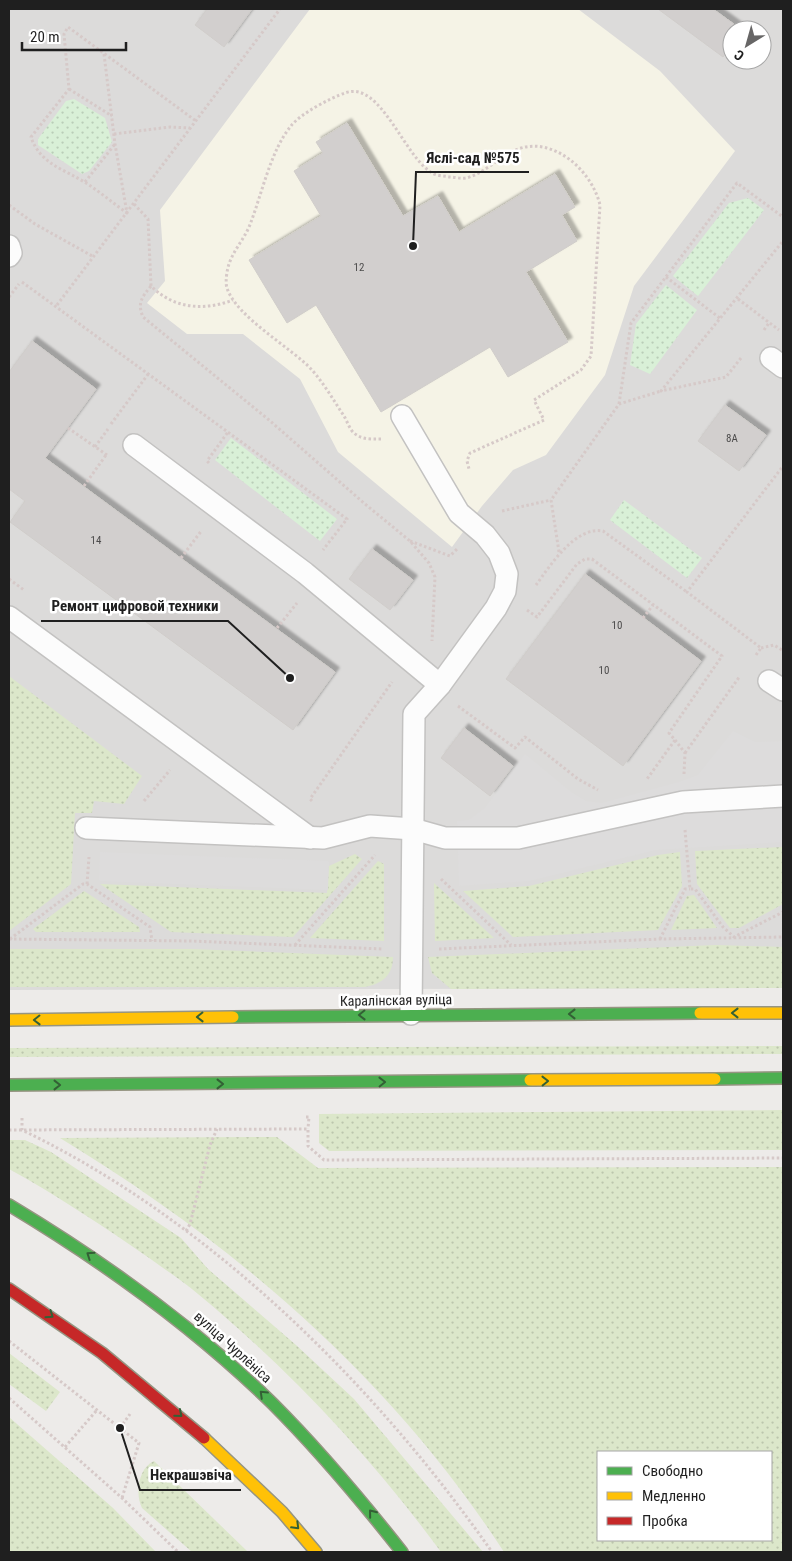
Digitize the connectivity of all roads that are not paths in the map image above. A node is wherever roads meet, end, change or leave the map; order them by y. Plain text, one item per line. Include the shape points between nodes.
1 (9, 246) edge
2 (9, 256) edge
3 (404, 420) road end
4 (134, 445) dead end
5 (9, 616) edge
6 (440, 685) junction
7 (783, 796) edge
8 (86, 828) dead end
9 (413, 829) junction
10 (310, 838) junction
11 (783, 1013) edge
12 (411, 1014) junction
13 (9, 1020) edge
14 (783, 1078) edge
15 (9, 1085) edge
16 (9, 1205) edge
17 (9, 1289) edge
18 (316, 1552) edge
19 (402, 1552) edge

1 - 2 lane
3 - 6 lane via 459,513 485,535 499,553 507,574 505,591 496,608
4 - 6 lane via 305,573
5 - 10 lane
6 - 9 lane via 414,714
7 - 9 lane via 683,802 518,838 445,838
8 - 10 lane
9 - 10 lane via 370,826 334,837
9 - 12 lane
11 -> 12 main road, Каралінская вуліца
12 -> 13 main road, Каралінская вуліца
15 -> 14 main road
19 -> 16 main road, вуліца Чурлёніса via 325,1458 232,1365 123,1278
17 -> 18 main road via 92,1346 203,1434 301,1531

